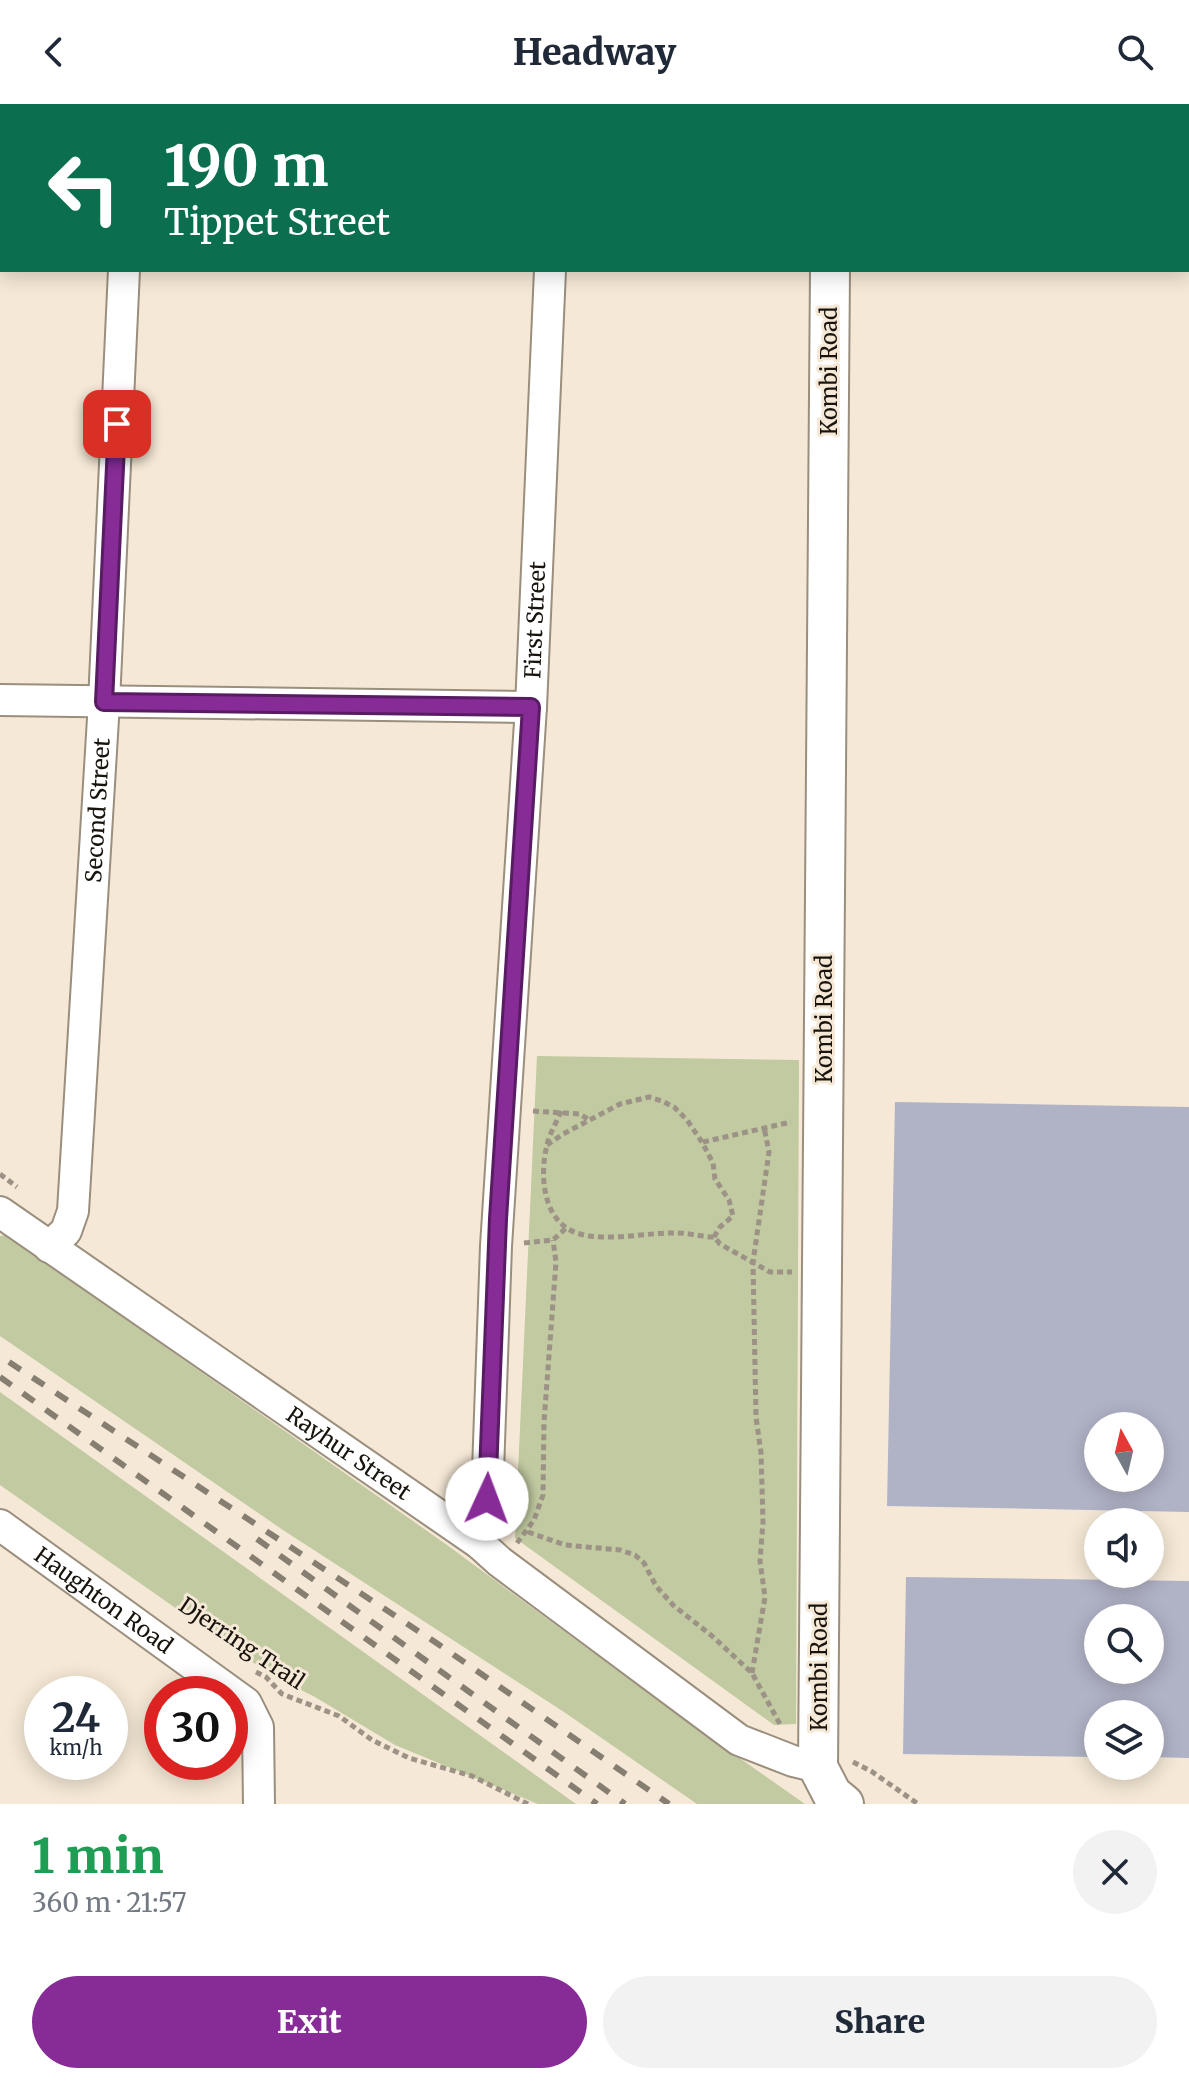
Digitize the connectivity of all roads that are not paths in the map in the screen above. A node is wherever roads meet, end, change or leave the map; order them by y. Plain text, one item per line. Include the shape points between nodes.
1 (124, 272) edge
2 (550, 272) edge
3 (830, 272) edge
4 (0, 700) edge
5 (104, 702) junction
6 (531, 707) junction
7 (0, 1212) edge
8 (49, 1247) junction
9 (0, 1525) edge
10 (490, 1553) junction
11 (818, 1757) junction
12 (259, 1804) edge
13 (844, 1804) edge

1 - 5 street, Second Street
2 - 6 street, First Street
3 - 11 main road, Kombi Road
4 - 5 street
5 - 6 street
5 - 8 street, Second Street via 73,1211 66,1231
6 - 10 street, First Street via 496,1246 487,1499
7 - 8 street, Rayhur Street
8 - 10 street, Rayhur Street
9 - 12 street, Haughton Road via 261,1701
10 - 11 street, Rayhur Street via 739,1740 793,1761
11 - 13 main road via 832,1794

